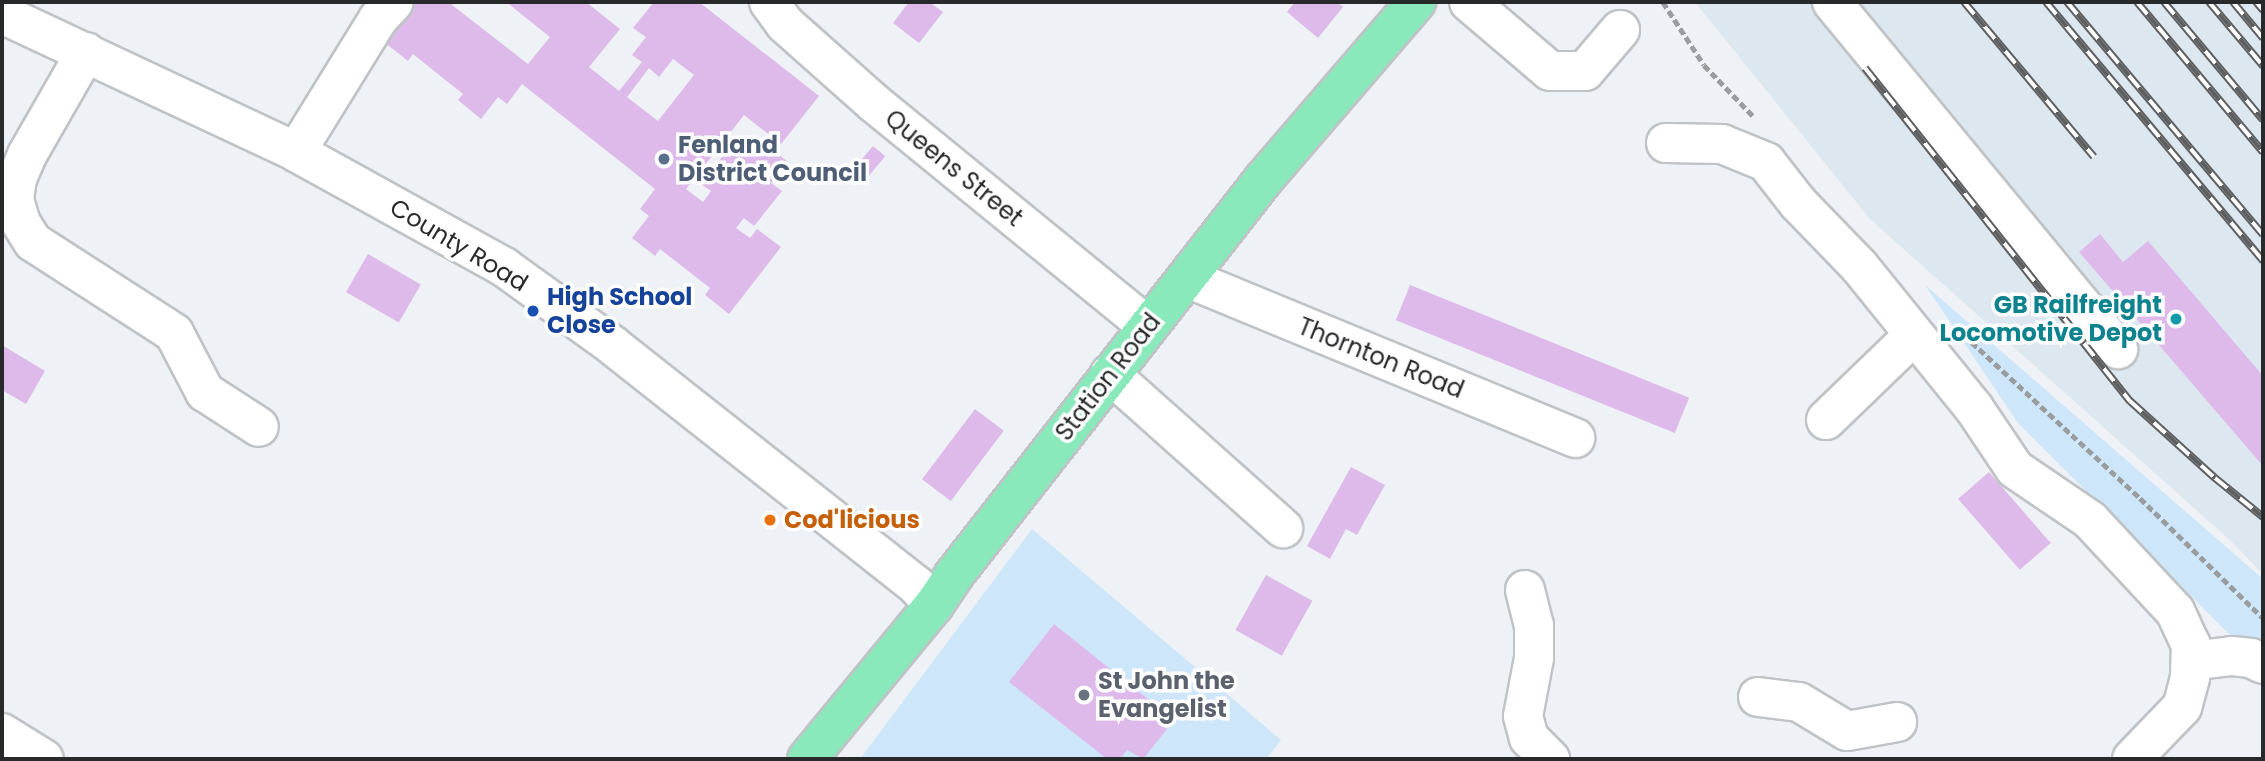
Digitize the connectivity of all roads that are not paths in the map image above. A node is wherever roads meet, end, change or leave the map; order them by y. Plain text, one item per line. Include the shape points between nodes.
1 (394, 2) edge
2 (769, 2) edge
3 (1416, 2) edge
4 (1469, 2) edge
5 (1832, 2) edge
6 (2, 14) edge
7 (1620, 30) dead end
8 (86, 52) junction
9 (1666, 143) dead end
10 (296, 152) junction
11 (1187, 278) junction
12 (1147, 326) junction
13 (1914, 335) junction
14 (2118, 349) dead end
15 (1110, 374) junction
16 (1826, 420) dead end
17 (260, 427) dead end
18 (1575, 438) dead end
19 (1283, 528) dead end
20 (1525, 590) dead end
21 (934, 605) junction
22 (2191, 661) junction
23 (2263, 664) edge
24 (1759, 697) dead end
25 (1898, 722) dead end
26 (2, 733) edge
27 (1843, 745) edge
28 (44, 759) edge
29 (807, 759) edge
30 (1550, 759) edge
31 (2132, 759) edge

1 - 10 street via 378,19
2 - 12 street, Queens Street via 785,24 874,103
3 - 11 main road, Station Road via 1263,180
4 - 7 street via 1550,71 1584,71
5 - 14 street
6 - 8 street, County Road
8 - 10 street, County Road
8 - 17 street via 17,178 14,200 21,223 33,242 174,333 205,393
9 - 13 street via 1722,144 1766,162
10 - 21 street, County Road via 504,267 612,345 916,585
11 - 12 main road, Station Road
11 - 18 street, Thornton Road
12 - 15 main road, Station Road
13 - 16 street
13 - 22 street via 1974,408 2015,469 2090,520 2175,611 2191,645
15 - 19 street
15 - 21 main road, Station Road
20 - 30 street via 1534,625 1534,658 1522,716 1529,738
21 - 29 main road, Station Road
22 - 23 street via 2232,656 2251,657
22 - 31 street via 2182,707
24 - 27 street via 1799,702
25 - 27 street
26 - 28 street

